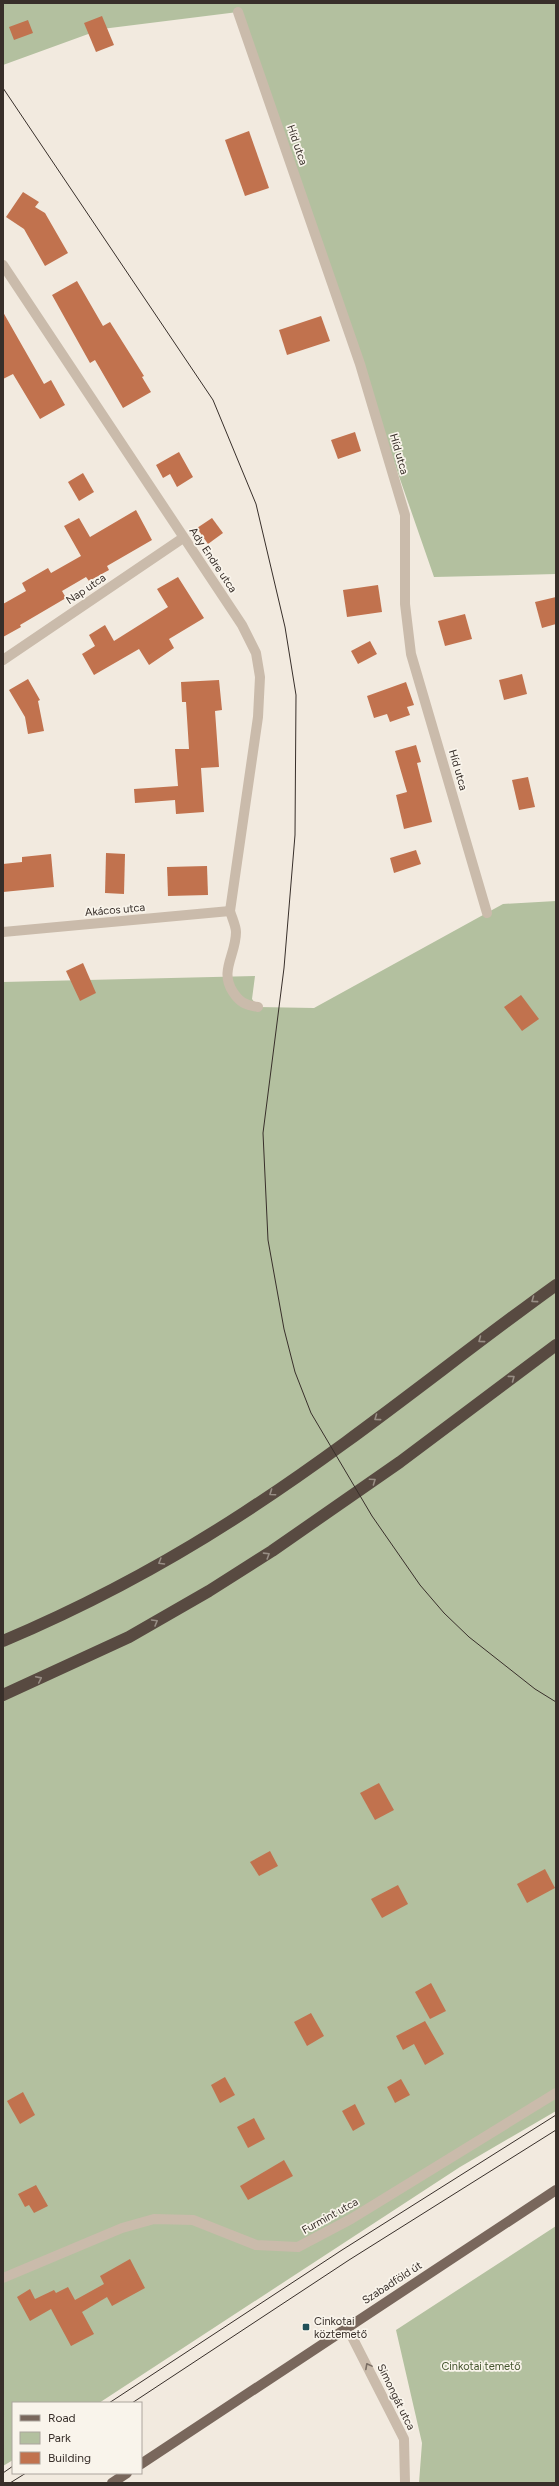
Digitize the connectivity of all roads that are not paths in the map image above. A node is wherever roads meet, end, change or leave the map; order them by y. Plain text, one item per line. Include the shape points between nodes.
1 (238, 12) dead end
2 (3, 265) edge
3 (183, 538) junction
4 (3, 660) edge
5 (230, 911) junction
6 (487, 913) dead end
7 (3, 932) edge
8 (258, 1007) dead end
9 (556, 1285) edge
10 (556, 1345) edge
11 (3, 1642) edge
12 (3, 1694) edge
13 (556, 2093) edge
14 (556, 2190) edge
15 (3, 2278) edge
16 (347, 2327) junction
17 (142, 2463) edge
18 (126, 2474) edge
19 (112, 2483) edge
20 (405, 2483) edge

1 - 6 street, Híd utca via 360,364 405,515 405,604 411,654
2 - 3 street, Ady Endre utca
3 - 4 street, Nap utca
3 - 5 street, Ady Endre utca via 242,625 256,653 260,677 258,717
5 - 7 street, Akácos utca
5 - 8 street via 236,933 226,970 228,984 243,1004
9 -> 11 highway via 380,1416 245,1512 144,1572
12 -> 10 highway via 129,1637 209,1591 272,1551 400,1462
13 - 15 street, Furmint utca via 351,2219 298,2247 256,2245 193,2220 154,2219 122,2228
14 - 16 main road, Szabadföld út
16 - 17 main road, Szabadföld út
20 -> 16 street, Simongát utca via 404,2439
18 - 19 main road

